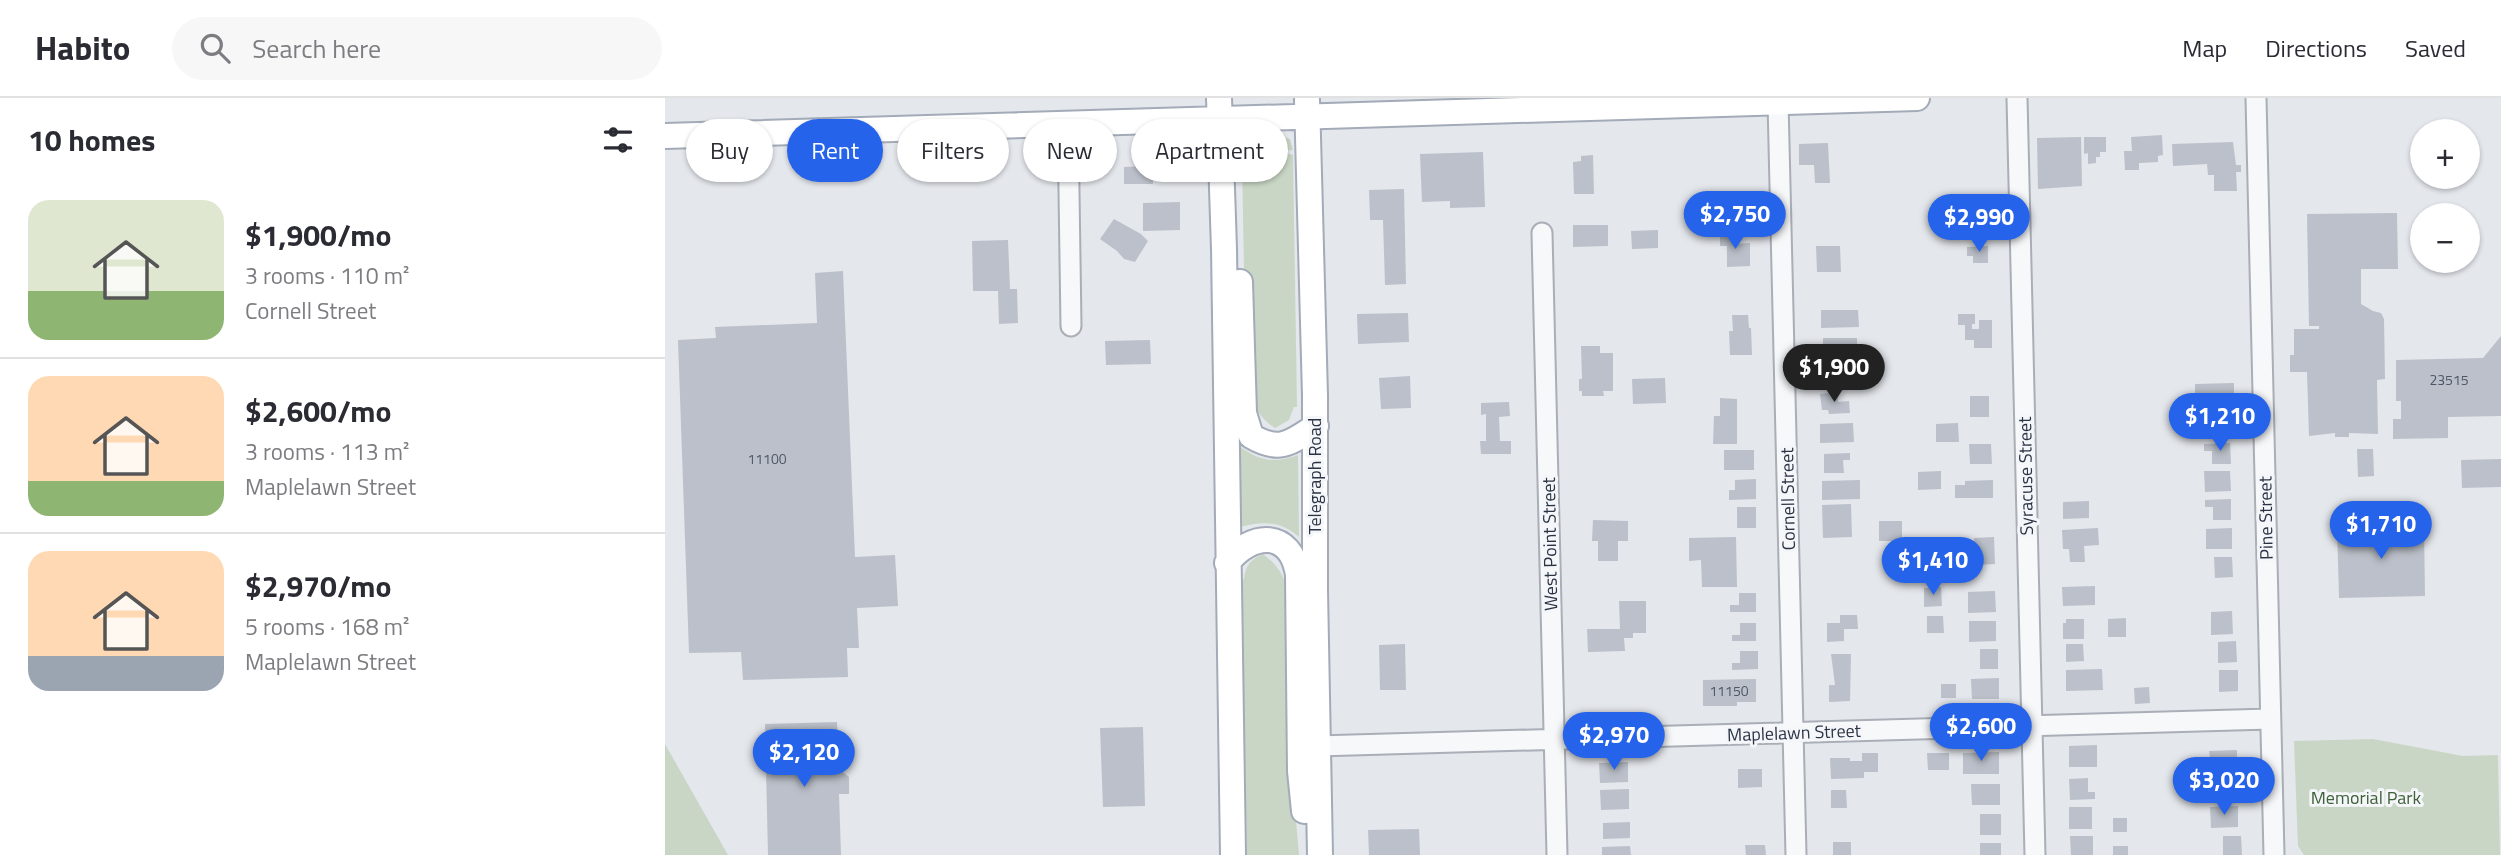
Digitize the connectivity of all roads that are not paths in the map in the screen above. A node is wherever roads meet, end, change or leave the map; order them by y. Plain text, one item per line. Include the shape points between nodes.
1 (1917, 98) edge
2 (2018, 98) edge
3 (2256, 98) edge
4 (1778, 102) junction
5 (1307, 106) edge
6 (1220, 109) edge
7 (1117, 119) edge
8 (1023, 125) edge
9 (665, 136) edge
10 (1069, 182) edge
11 (1221, 182) edge
12 (1228, 182) edge
13 (1542, 233) dead end
14 (1071, 326) dead end
15 (1316, 426) junction
16 (1227, 563) junction
17 (2270, 719) junction
18 (2032, 726) junction
19 (1794, 733) junction
20 (1555, 740) junction
21 (1317, 746) junction
22 (1233, 855) edge
23 (1320, 855) edge
24 (1557, 855) edge
25 (1796, 855) edge
26 (2035, 855) edge
27 (2274, 855) edge

1 - 4 main road
2 - 18 street, Syracuse Street
3 - 17 street, Pine Street
4 - 5 main road
4 - 19 street, Cornell Street
5 - 6 main road
5 - 15 main road, Telegraph Road
6 - 7 main road
8 - 9 main road
10 - 14 street
11 - 16 main road
12 - 15 main road via 1238,200 1244,413 1251,436 1276,446
13 - 20 street, West Point Street
15 - 21 main road, Telegraph Road
16 - 22 main road
16 - 23 main road via 1251,542 1269,540 1288,548 1296,560 1300,771 1304,814
17 - 18 street, Maplelawn Street
17 - 27 street, Pine Street
18 - 19 street, Maplelawn Street
18 - 26 street, Syracuse Street
19 - 20 street, Maplelawn Street
19 - 25 street, Cornell Street
20 - 21 street, Maplelawn Street
20 - 24 street, West Point Street
21 - 23 main road, Telegraph Road

